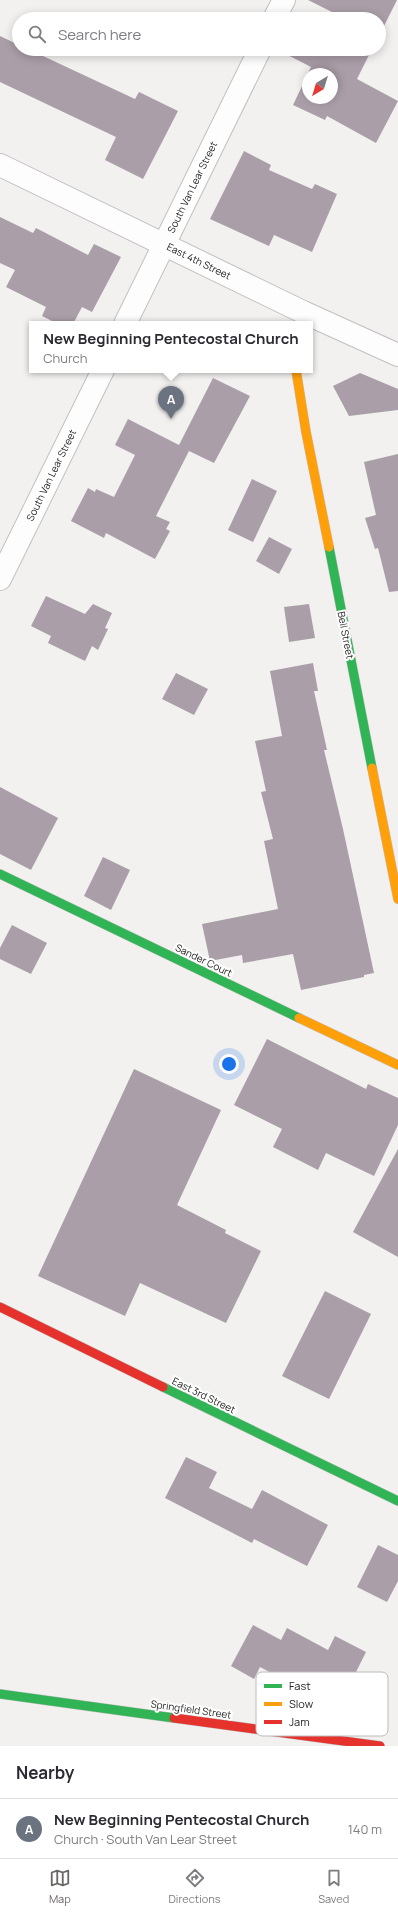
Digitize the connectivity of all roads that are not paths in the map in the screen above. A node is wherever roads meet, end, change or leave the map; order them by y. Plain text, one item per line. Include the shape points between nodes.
1 (284, 0) edge
2 (278, 12) edge
3 (257, 56) edge
4 (0, 165) edge
5 (164, 244) junction
6 (301, 318) edge
7 (126, 321) edge
8 (313, 323) edge
9 (398, 355) edge
10 (102, 373) edge
11 (296, 373) edge
12 (0, 579) edge
13 (0, 874) edge
14 (398, 899) edge
15 (398, 1065) edge
16 (0, 1307) edge
17 (398, 1502) edge
18 (0, 1694) edge
19 (256, 1729) edge
20 (307, 1736) edge
21 (380, 1746) edge

1 - 2 street
3 - 5 street, South Van Lear Street
4 - 5 street, East 4th Street
5 - 6 street, East 4th Street
5 - 7 street, South Van Lear Street
8 - 9 street, East 4th Street
10 - 12 street, South Van Lear Street
11 - 14 street, Bell Street
13 - 15 street, Sander Court
16 - 17 street, East 3rd Street
18 - 19 street, Springfield Street
20 - 21 street, Springfield Street

